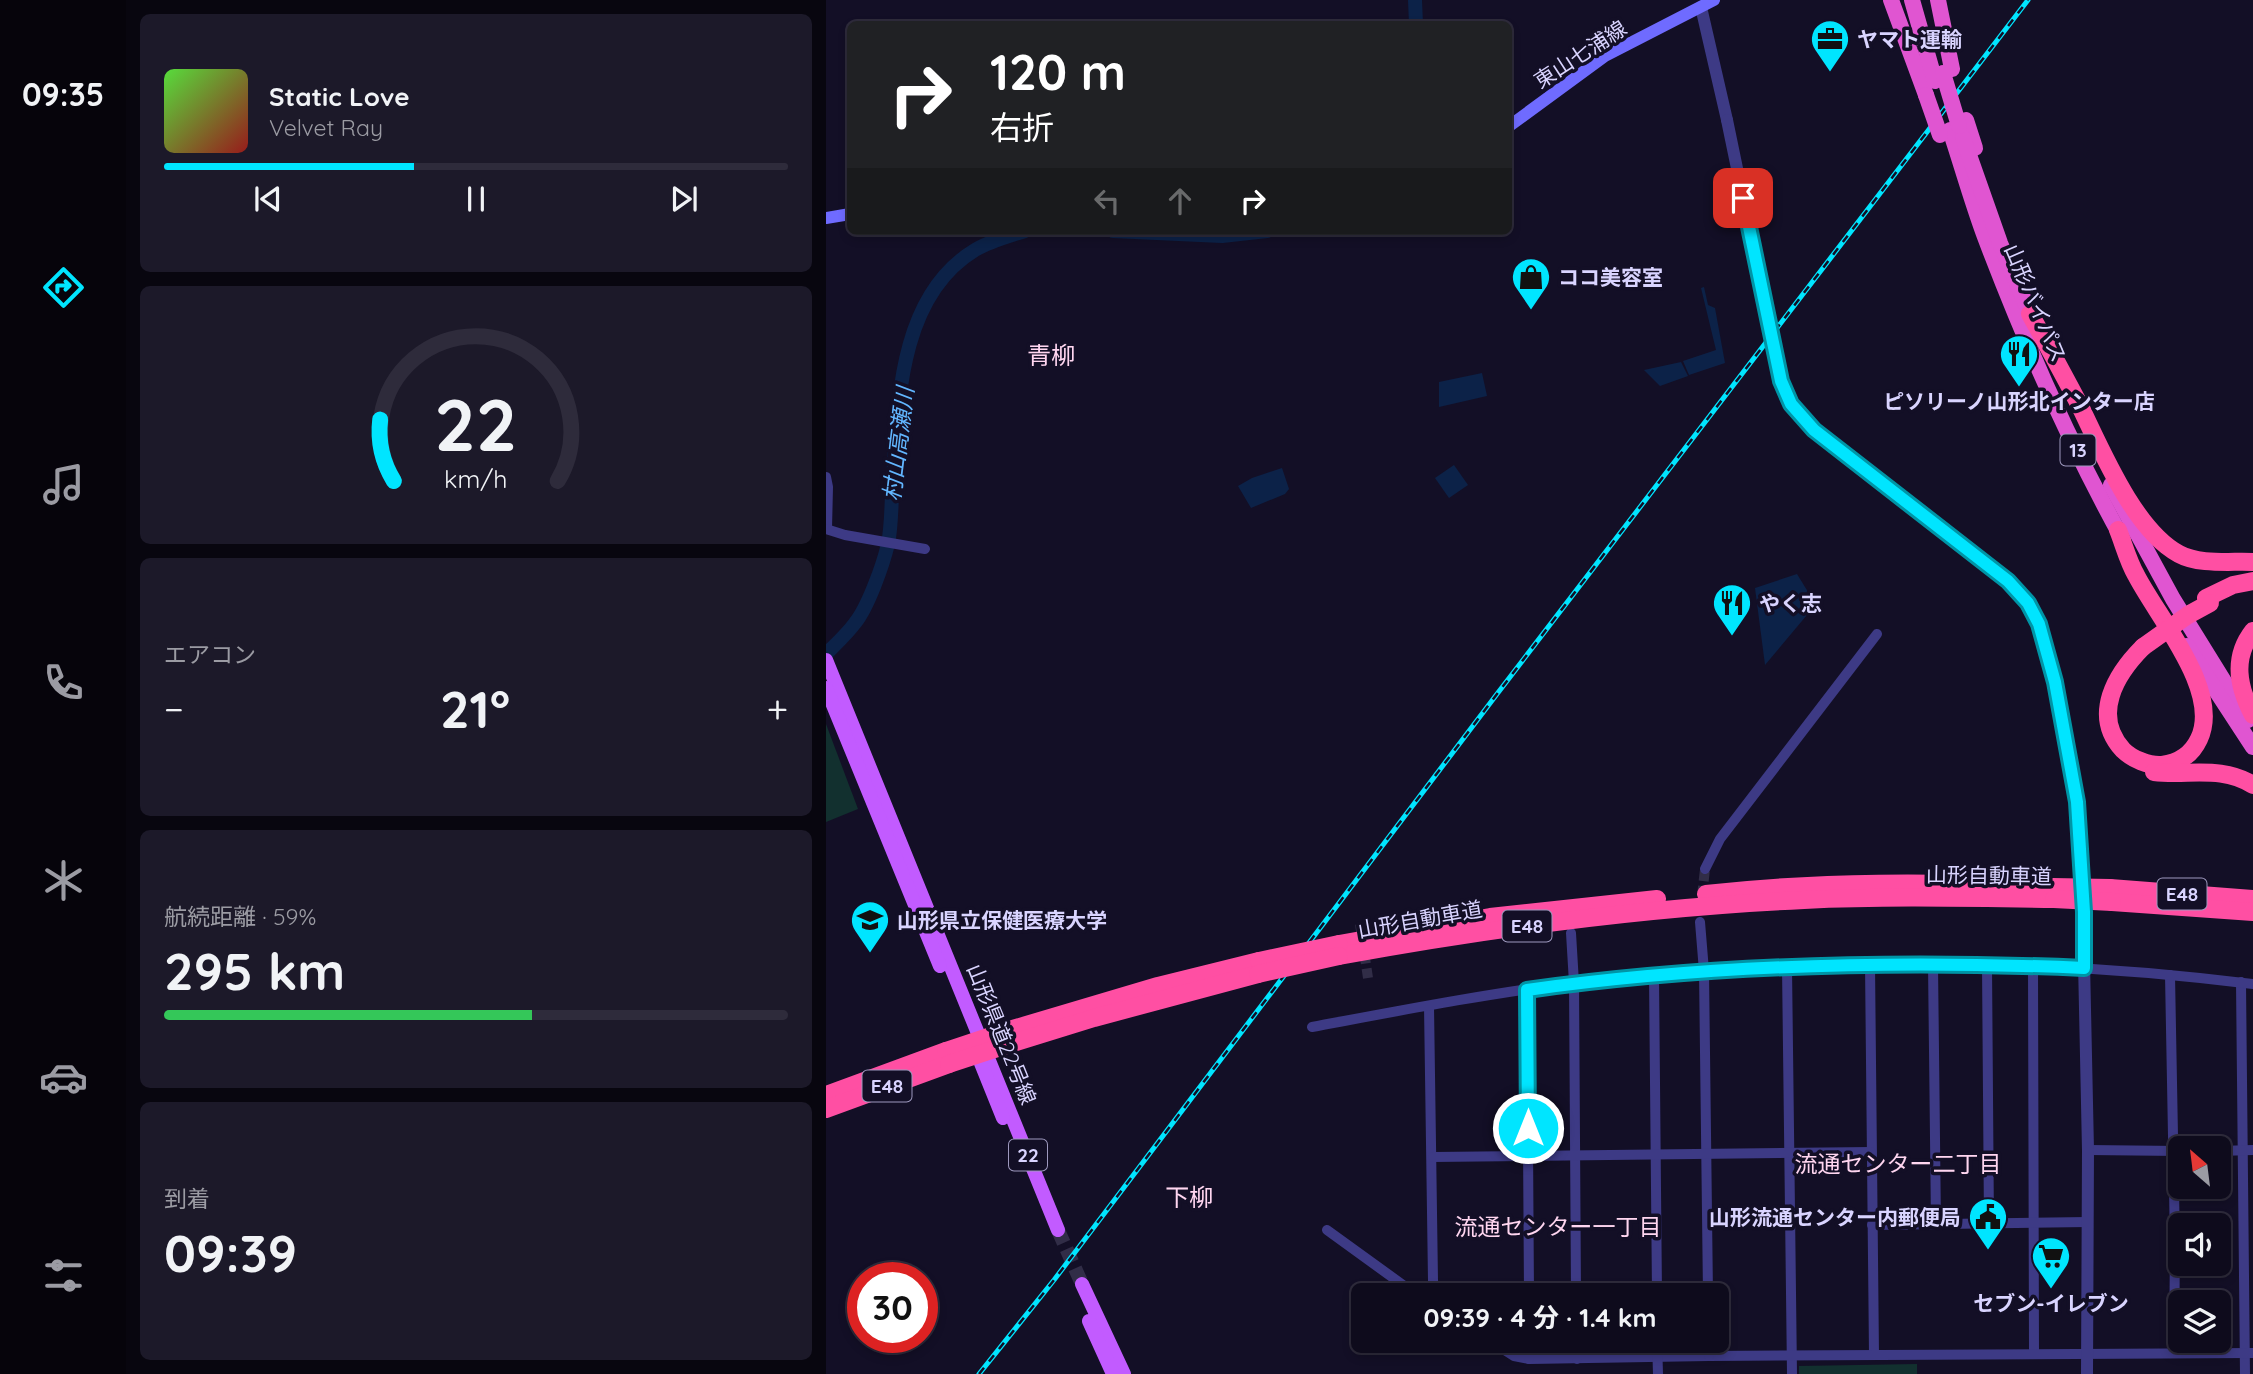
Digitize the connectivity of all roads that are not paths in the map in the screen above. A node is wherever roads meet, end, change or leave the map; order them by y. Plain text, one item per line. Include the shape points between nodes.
1 (1714, 0) edge
2 (1891, 0) edge
3 (1912, 0) edge
4 (1923, 0) edge
5 (1938, 0) edge
6 (1701, 7) junction
7 (1939, 80) junction
8 (1512, 124) edge
9 (847, 214) edge
10 (826, 218) edge
11 (1993, 241) junction
12 (2030, 314) junction
13 (826, 477) edge
14 (827, 529) edge
15 (2118, 530) junction
16 (925, 549) dead end
17 (2253, 562) edge
18 (2253, 581) edge
19 (2253, 589) edge
20 (2208, 601) junction
21 (2253, 631) edge
22 (1877, 634) dead end
23 (2141, 644) junction
24 (826, 660) edge
25 (828, 693) edge
26 (2253, 715) edge
27 (2253, 727) edge
28 (2253, 747) edge
29 (2253, 785) edge
30 (1705, 869) tunnel mouth
31 (2253, 890) edge
32 (2111, 895) junction
33 (2253, 899) edge
34 (2253, 912) edge
35 (1700, 922) dead end
36 (1571, 933) dead end
37 (1870, 964) junction
38 (1933, 964) junction
39 (1987, 965) junction
40 (2033, 966) junction
41 (1787, 967) junction
42 (2084, 968) junction
43 (1704, 971) junction
44 (2171, 975) junction
45 (1654, 976) junction
46 (2241, 982) junction
47 (1574, 983) junction
48 (2253, 984) edge
49 (1527, 990) junction
50 (1429, 1006) junction
51 (1312, 1027) dead end
52 (947, 1057) junction
53 (826, 1095) edge
54 (826, 1109) edge
55 (2176, 1136) edge
56 (2088, 1150) junction
57 (2247, 1150) edge
58 (2168, 1151) edge
59 (1871, 1152) junction
60 (1791, 1153) junction
61 (1656, 1154) junction
62 (1574, 1155) junction
63 (1707, 1155) junction
64 (1528, 1156) junction
65 (1433, 1157) junction
66 (2175, 1199) edge
67 (2088, 1222) junction
68 (1989, 1224) junction
69 (2032, 1224) junction
70 (1872, 1225) junction
71 (1936, 1225) junction
72 (1328, 1230) dead end
73 (1400, 1283) edge
74 (1434, 1283) edge
75 (1529, 1283) edge
76 (1576, 1283) edge
77 (1657, 1283) edge
78 (1708, 1283) edge
79 (2175, 1290) edge
80 (1509, 1353) edge
81 (1529, 1353) edge
82 (1577, 1353) edge
83 (1657, 1353) edge
84 (2174, 1353) edge
85 (2231, 1353) edge
86 (2249, 1353) edge
87 (1874, 1354) junction
88 (2034, 1354) junction
89 (1791, 1355) junction
90 (1709, 1356) joint
91 (1657, 1357) junction
92 (1529, 1359) junction
93 (1577, 1359) junction
94 (2087, 1364) edge
95 (1113, 1374) edge
96 (1124, 1374) edge
97 (1658, 1374) edge
98 (1792, 1374) edge
99 (2245, 1374) edge

1 - 6 main road, 東山七浦線
2 - 7 highway
3 - 7 highway, 山形バイパス / 13
4 - 7 highway, 山形バイパス / 13
5 - 7 highway
6 - 8 main road, 東山七浦線 via 1605,56
6 - 42 street, bridge via 1781,381 1791,404 1833,447 2008,581 2039,624 2055,682 2077,802
7 - 11 highway, 山形バイパス / 13
9 - 10 main road
11 - 12 highway, 山形バイパス / 13
11 - 15 highway, 山形バイパス / 13 via 2054,398
12 - 17 highway via 2112,470 2159,542 2181,556
12 - 27 highway, 山形バイパス / 13 via 2131,525
13 - 14 street
14 - 16 street
15 - 23 highway via 2135,574 2190,665 2206,714 2196,744 2182,759 2161,765 2143,762 2124,751 2108,722 2112,688
15 - 28 highway, 山形バイパス / 13 via 2159,604
18 - 20 highway via 2233,585
19 - 20 highway
20 - 23 highway, bridge
21 - 26 highway via 2243,647 2238,671 2241,691
22 - 30 street via 1720,839
23 - 29 highway via 2117,665 2102,693 2098,719 2110,748 2120,759 2146,772 2213,771
24 - 25 main road, 山形県道22号線 / 22 via 1054,1232
31 - 32 highway
32 - 33 highway, 山形自動車道 / E48
32 - 34 highway, 山形自動車道 / E48
32 - 52 highway, 山形自動車道 / E48, bridge via 1814,884 1490,917 1158,986
35 - 43 street
36 - 47 street
37 - 38 street
37 - 41 street
37 - 59 street
38 - 39 street
38 - 71 street
39 - 40 street
39 - 68 street
40 - 42 street
40 - 69 street
41 - 43 street
41 - 60 street
42 - 44 street
42 - 56 street
43 - 45 street
43 - 63 street
44 - 46 street
44 - 55 street
45 - 47 street
45 - 61 street
46 - 48 street
46 - 57 street
47 - 49 street
47 - 62 street
49 - 50 street
49 - 64 street
50 - 51 street
50 - 65 street
52 - 53 highway, 山形自動車道 / E48
52 - 54 highway, 山形自動車道 / E48
56 - 58 street
56 - 67 street
57 - 86 street
59 - 60 street
59 - 70 street
60 - 63 street
60 - 89 street
61 - 62 street
61 - 63 street
61 - 77 street
62 - 64 street
62 - 76 street
63 - 78 street
64 - 65 street
64 - 75 street
65 - 74 street
66 - 79 street
67 - 69 street
67 - 94 street
68 - 69 street
68 - 71 street
69 - 88 street
70 - 71 street
70 - 87 street
72 - 73 street
80 - 92 street
81 - 92 street
82 - 93 street
83 - 91 street
84 - 94 street
85 - 86 street
86 - 99 street
87 - 88 street
87 - 89 street
88 - 94 street
89 - 90 street
89 - 98 street
90 - 91 street
91 - 93 street
91 - 97 street
92 - 93 street
95 - 96 main road via 1077,1286

